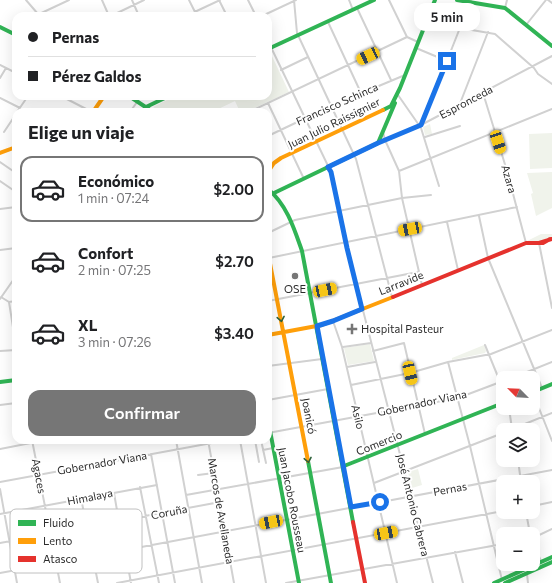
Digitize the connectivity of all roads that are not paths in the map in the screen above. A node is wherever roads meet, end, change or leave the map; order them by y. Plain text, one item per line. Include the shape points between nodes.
1 (26, 0) edge
2 (68, 0) edge
3 (102, 0) edge
4 (132, 0) edge
5 (144, 0) edge
6 (189, 0) edge
7 (219, 0) edge
8 (248, 0) edge
9 (294, 0) edge
10 (349, 0) edge
11 (374, 0) edge
12 (389, 0) edge
13 (435, 0) edge
14 (457, 0) edge
15 (507, 0) edge
16 (547, 0) edge
17 (470, 1) edge
18 (552, 3) edge
19 (134, 5) junction
20 (505, 8) junction
21 (355, 9) junction
22 (34, 12) edge
23 (42, 12) edge
24 (108, 12) edge
25 (119, 12) edge
26 (137, 12) edge
27 (195, 12) joint
28 (225, 12) edge
29 (254, 12) edge
30 (270, 12) edge
31 (328, 22) junction
32 (526, 25) junction
33 (0, 27) edge
34 (460, 28) junction
35 (488, 32) junction
36 (12, 34) edge
37 (298, 35) junction
38 (407, 37) junction
39 (418, 42) junction
40 (552, 46) edge
41 (272, 48) edge
42 (416, 48) junction
43 (272, 52) edge
44 (377, 52) junction
45 (552, 56) edge
46 (308, 57) junction
47 (447, 61) junction
48 (0, 65) edge
49 (348, 65) junction
50 (532, 66) junction
51 (6, 68) junction
52 (282, 70) junction
53 (12, 71) edge
54 (405, 75) junction
55 (0, 78) edge
56 (318, 79) junction
57 (391, 80) junction
58 (552, 84) edge
59 (400, 88) junction
60 (292, 92) junction
61 (361, 93) junction
62 (398, 94) junction
63 (483, 94) junction
64 (0, 98) edge
65 (25, 100) edge
66 (71, 100) edge
67 (134, 100) edge
68 (161, 100) edge
69 (137, 102) junction
70 (268, 103) junction
71 (331, 106) junction
72 (459, 106) junction
73 (146, 107) joint
74 (20, 108) joint
75 (86, 108) edge
76 (133, 108) edge
77 (258, 108) edge
78 (270, 108) edge
79 (552, 109) edge
80 (272, 112) edge
81 (305, 118) junction
82 (12, 120) edge
83 (421, 126) junction
84 (460, 126) dead end
85 (342, 129) junction
86 (280, 130) junction
87 (4, 132) dead end
88 (383, 132) junction
89 (494, 132) junction
90 (272, 134) edge
91 (424, 138) junction
92 (385, 140) junction
93 (316, 142) junction
94 (378, 143) junction
95 (12, 148) edge
96 (0, 153) edge
97 (292, 153) junction
98 (354, 154) junction
99 (431, 158) junction
100 (0, 162) edge
101 (272, 167) edge
102 (328, 167) junction
103 (12, 170) edge
104 (399, 171) junction
105 (304, 179) junction
106 (0, 181) edge
107 (439, 186) dead end
108 (12, 189) edge
109 (274, 193) joint
110 (431, 195) dead end
111 (402, 198) junction
112 (368, 205) junction
113 (517, 207) junction
114 (12, 208) edge
115 (0, 209) edge
116 (339, 211) junction
117 (479, 216) junction
118 (291, 222) junction
119 (447, 222) junction
120 (410, 229) junction
121 (272, 231) edge
122 (377, 236) junction
123 (551, 239) edge
124 (346, 242) junction
125 (526, 243) junction
126 (539, 243) junction
127 (12, 248) edge
128 (0, 250) edge
129 (302, 251) junction
130 (272, 256) edge
131 (488, 258) junction
132 (272, 270) edge
133 (458, 270) junction
134 (418, 272) junction
135 (388, 278) junction
136 (12, 282) edge
137 (356, 284) junction
138 (422, 285) junction
139 (310, 293) junction
140 (392, 297) junction
141 (1, 298) edge
142 (278, 299) junction
143 (272, 300) edge
144 (9, 302) junction
145 (12, 302) edge
146 (552, 302) edge
147 (552, 308) edge
148 (362, 309) junction
149 (12, 321) edge
150 (333, 321) junction
151 (317, 326) junction
152 (552, 330) edge
153 (283, 332) junction
154 (272, 334) edge
155 (371, 342) junction
156 (523, 342) junction
157 (485, 345) dead end
158 (342, 347) junction
159 (12, 350) edge
160 (0, 351) edge
161 (373, 351) junction
162 (489, 354) junction
163 (323, 358) junction
164 (376, 362) junction
165 (448, 362) junction
166 (552, 362) edge
167 (290, 363) junction
168 (272, 365) edge
169 (347, 367) junction
170 (534, 369) junction
171 (497, 371) edge
172 (529, 371) edge
173 (410, 373) junction
174 (380, 379) junction
175 (12, 380) edge
176 (0, 382) edge
177 (496, 384) edge
178 (552, 384) edge
179 (351, 385) junction
180 (542, 388) joint
181 (329, 389) junction
182 (296, 395) junction
183 (458, 398) junction
184 (272, 399) edge
185 (12, 404) edge
186 (418, 404) junction
187 (0, 405) edge
188 (496, 407) edge
189 (389, 410) junction
190 (540, 410) edge
191 (552, 413) edge
192 (358, 416) junction
193 (543, 417) junction
194 (463, 419) junction
195 (335, 421) junction
196 (529, 423) edge
197 (301, 427) junction
198 (272, 432) edge
199 (426, 434) junction
200 (496, 436) edge
201 (552, 441) edge
202 (20, 444) edge
203 (33, 444) edge
204 (177, 444) edge
205 (204, 444) edge
206 (209, 444) edge
207 (241, 444) edge
208 (256, 444) edge
209 (262, 444) edge
210 (272, 444) edge
211 (398, 445) junction
212 (470, 446) junction
213 (273, 448) junction
214 (0, 449) edge
215 (178, 449) junction
216 (263, 450) junction
217 (151, 454) junction
218 (368, 457) junction
219 (258, 462) dead end
220 (266, 463) dead end
221 (344, 466) junction
222 (552, 470) edge
223 (404, 471) junction
224 (214, 473) junction
225 (310, 473) junction
226 (39, 474) junction
227 (525, 475) edge
228 (198, 476) dead end
229 (279, 479) junction
230 (496, 481) edge
231 (0, 482) edge
232 (374, 483) junction
233 (248, 484) junction
234 (479, 484) junction
235 (157, 485) junction
236 (140, 487) junction
237 (0, 489) edge
238 (217, 490) junction
239 (114, 492) junction
240 (186, 495) junction
241 (410, 496) junction
242 (81, 498) junction
243 (220, 502) junction
244 (378, 502) junction
245 (552, 502) edge
246 (45, 505) junction
247 (540, 505) edge
248 (351, 507) junction
249 (189, 508) junction
250 (25, 509) edge
251 (46, 509) edge
252 (83, 509) edge
253 (117, 509) edge
254 (10, 512) edge
255 (496, 512) edge
256 (5, 513) junction
257 (162, 513) junction
258 (0, 514) edge
259 (318, 514) junction
260 (486, 514) junction
261 (146, 516) junction
262 (142, 517) edge
263 (286, 519) junction
264 (256, 525) junction
265 (418, 526) junction
266 (552, 529) edge
267 (225, 531) junction
268 (386, 533) junction
269 (540, 535) edge
270 (194, 537) junction
271 (357, 538) junction
272 (10, 541) joint
273 (167, 542) junction
274 (0, 543) edge
275 (152, 545) junction
276 (324, 545) junction
277 (494, 546) junction
278 (142, 547) edge
279 (292, 550) junction
280 (455, 552) junction
281 (261, 556) junction
282 (426, 557) junction
283 (552, 557) edge
284 (231, 562) junction
285 (541, 562) joint
286 (552, 562) edge
287 (392, 564) junction
288 (200, 567) junction
289 (363, 570) junction
290 (10, 571) edge
291 (0, 573) edge
292 (16, 573) edge
293 (58, 573) edge
294 (96, 573) edge
295 (173, 573) junction
296 (527, 573) junction
297 (330, 575) junction
298 (157, 576) junction
299 (503, 581) edge
300 (131, 582) edge
301 (298, 582) edge
302 (18, 583) edge
303 (60, 583) edge
304 (98, 583) edge
305 (117, 583) edge
306 (159, 583) edge
307 (175, 583) edge
308 (202, 583) edge
309 (234, 583) edge
310 (266, 583) edge
311 (286, 583) edge
312 (331, 583) edge
313 (365, 583) edge
314 (397, 583) edge
315 (433, 583) edge
316 (463, 583) edge
317 (494, 583) edge
318 (528, 583) edge

1 - 22 street
2 - 23 street
3 - 24 street
4 - 19 street
5 - 19 street
6 - 27 street
7 - 27 street
7 - 28 street
8 - 29 street
9 - 30 street
9 - 37 street
10 - 21 street
11 - 21 street
12 - 38 street
13 - 39 street
14 - 17 street
15 - 20 street
16 - 18 street
16 - 32 street
17 - 20 street
17 - 34 street
19 - 25 street
19 - 26 street
20 - 32 street
21 - 31 street
21 - 44 street
31 - 37 street
31 - 49 street
32 - 40 street
33 - 36 street
34 - 35 street
34 - 47 street
35 - 50 street via 497,36
35 - 72 street
37 - 41 street
37 - 46 street
38 - 39 street
38 - 44 street
39 - 42 street
42 - 47 street
42 - 54 street
43 - 52 street, José Antonio Cabrera
44 - 49 street
44 - 57 street
45 - 50 street, Espronceda
46 - 52 street
46 - 56 street
47 - 83 street
48 - 51 street
49 - 56 street
49 - 61 street
50 - 58 street
50 - 63 street, Espronceda
51 - 53 street
51 - 55 street
52 - 60 street, José Antonio Cabrera
54 - 57 street, Francisco Schinca
54 - 59 street
56 - 60 street
56 - 71 street
57 - 61 street, Francisco Schinca
59 - 62 street
59 - 85 street, Juan Julio Raissignier via 391,106
60 - 70 street
60 - 81 street, José Antonio Cabrera
61 - 71 street, Francisco Schinca
62 - 83 street
62 - 88 street
63 - 72 street, Espronceda
63 - 89 street, Azara
64 - 74 street
65 - 74 street
66 - 75 street
67 - 69 street
68 - 73 street
69 - 73 street
69 - 76 street
70 - 77 street
70 - 78 street
71 - 81 street, Francisco Schinca
71 - 85 street
72 - 83 street, Espronceda
79 - 89 street
80 - 86 street
81 - 86 street, Francisco Schinca
81 - 93 street, José Antonio Cabrera
82 - 87 street
83 - 91 street
83 - 92 street, Espronceda
84 - 91 street
85 - 93 street, Juan Julio Raissignier
85 - 98 street
86 - 90 street, Francisco Schinca
86 - 97 street
88 - 92 street
88 - 94 street
89 - 99 street
89 - 113 street, Azara
91 - 99 street
92 - 94 street, Espronceda
92 - 104 street
93 - 97 street, Juan Julio Raissignier
93 - 102 street, José Antonio Cabrera
94 - 98 street
95 - 96 street
97 - 101 street, Juan Julio Raissignier via 278,160
97 - 105 street
98 - 102 street
98 - 112 street
99 - 104 street
99 - 107 street
100 - 103 street
102 - 105 street
102 - 116 street, José Antonio Cabrera
104 - 111 street
105 - 109 street
106 - 108 street
109 - 118 street
110 - 111 street
111 - 112 street
111 - 120 street
112 - 116 street
112 - 122 street
113 - 117 street
113 - 125 street, Azara
114 - 115 street
116 - 118 street
116 - 124 street, José Antonio Cabrera
117 - 119 street
117 - 131 street
118 - 121 street
118 - 129 street
119 - 120 street
119 - 133 street
120 - 122 street
120 - 134 street
122 - 124 street
122 - 135 street
123 - 126 street, Larravide
124 - 129 street
124 - 137 street, José Antonio Cabrera
125 - 126 street, Larravide
125 - 131 street, Larravide
126 - 146 street
127 - 128 street
129 - 130 street
129 - 139 street
131 - 133 street, Larravide
131 - 156 street
132 - 142 street, Joanicó
133 - 138 street, Larravide
134 - 135 street
134 - 138 street
135 - 137 street
135 - 140 street
136 - 141 street
137 - 139 street
137 - 148 street, José Antonio Cabrera
138 - 140 street, Larravide
139 - 142 street
139 - 151 street
140 - 148 street, Larravide
141 - 144 street
142 - 143 street
142 -> 153 street, Joanicó
144 - 145 street
144 - 149 street
146 - 147 street
148 - 150 street, Larravide
148 - 155 street, José Antonio Cabrera
150 - 151 street, Larravide
150 - 158 street, Asilo
151 - 153 street, Larravide
151 - 163 street
152 - 156 street
153 - 154 street, Larravide
153 - 167 street, Joanicó
155 - 158 street
155 - 161 street, José Antonio Cabrera
156 - 162 street
156 - 170 street
157 - 162 street
158 - 169 street, Asilo
159 - 160 street
161 - 164 street, José Antonio Cabrera
161 - 173 street via 404,344
162 - 165 street
162 - 171 street
163 - 167 street
163 - 181 street
164 - 169 street
164 - 174 street, José Antonio Cabrera
165 - 173 street
165 - 183 street
166 - 170 street
167 - 168 street
167 - 182 street, Joanicó
169 - 179 street, Asilo
170 - 172 street
170 - 180 street
173 - 174 street
173 - 186 street
174 - 179 street
174 - 189 street, José Antonio Cabrera
175 - 176 street
177 - 183 street, Gobernador Viana
178 - 180 street
179 - 192 street, Asilo
181 - 182 street
181 - 195 street
182 - 184 street
182 - 197 street, Joanicó
183 - 186 street, Gobernador Viana
183 - 194 street
185 - 187 street
186 - 189 street, Gobernador Viana
186 - 199 street
188 - 194 street, Comercio
189 - 192 street, Gobernador Viana
189 - 211 street, José Antonio Cabrera
190 - 193 street
191 - 193 street
192 - 195 street, Gobernador Viana
192 - 218 street, Asilo
193 - 196 street
193 - 201 street
194 - 199 street, Comercio
194 - 212 street
195 - 197 street, Gobernador Viana
195 - 221 street
197 - 198 street, Gobernador Viana
197 -> 225 street, Joanicó
199 - 211 street, Comercio
200 - 212 street
202 - 214 street
203 - 226 street, Agaces
204 - 215 street
205 - 215 street, Gobernador Viana
206 - 224 street, Marcos de Avellaneda
207 - 233 street
208 - 219 street
209 - 216 street
210 - 213 street, Juan Jacobo Rousseau
211 - 218 street, Comercio
211 - 223 street, José Antonio Cabrera
212 - 223 street
212 - 234 street
213 - 216 street
213 - 229 street, Juan Jacobo Rousseau
215 - 217 street, Gobernador Viana
215 - 240 street
216 - 220 street
217 - 226 street, Gobernador Viana
217 - 235 street
218 - 221 street, Comercio
218 - 232 street, Asilo
221 - 225 street, Comercio
221 - 248 street
222 - 227 street, Pernas
223 - 232 street
223 - 241 street, José Antonio Cabrera
224 - 228 street
224 - 238 street, Marcos de Avellaneda
225 - 229 street, Comercio
225 - 259 street, Joanicó
226 - 231 street, Gobernador Viana
226 - 246 street, Agaces
229 - 233 street, Comercio
229 - 263 street, Juan Jacobo Rousseau
230 - 234 street, Pernas
232 - 244 street, Asilo
233 - 238 street, Comercio
233 - 264 street
234 - 241 street, Pernas
234 - 260 street
235 - 236 street, Himalaya
235 - 257 street
236 - 239 street, Himalaya
236 - 261 street
237 - 256 street
238 - 240 street, Comercio
238 - 243 street, Marcos de Avellaneda
239 - 242 street, Himalaya
239 - 253 street
240 - 249 street
241 - 244 street, Pernas
241 - 265 street, José Antonio Cabrera
242 - 246 street, Himalaya
242 - 252 street
243 - 249 street, Coruña
243 - 267 street, Marcos de Avellaneda
244 - 248 street, Pernas
244 - 268 street, Asilo
245 - 247 street
246 - 250 street, Himalaya
246 - 251 street, Agaces
248 - 259 street, Pernas
248 - 271 street
249 - 257 street, Coruña
249 - 270 street
254 - 256 street, Himalaya
255 - 260 street
256 - 258 street, Himalaya
256 - 272 street
257 - 261 street, Coruña
257 - 273 street
259 - 263 street, Pernas
259 - 276 street, Joanicó
260 - 265 street
260 - 277 street
261 - 262 street, Coruña
261 - 275 street
263 - 264 street, Pernas
263 - 279 street, Juan Jacobo Rousseau
264 - 267 street, Pernas
264 - 281 street
265 - 268 street
265 - 282 street, José Antonio Cabrera
266 - 269 street
267 - 270 street, Pernas
267 - 284 street, Marcos de Avellaneda
268 - 271 street
268 - 287 street, Asilo
270 - 273 street, Pernas
270 - 288 street
271 - 276 street
271 - 289 street
272 - 274 street, Coruña
273 - 275 street, Pernas
273 - 295 street
275 - 278 street, Pernas
275 - 298 street
276 - 279 street
276 - 297 street, Joanicó
277 - 280 street
277 - 299 street
279 - 281 street
279 - 301 street, Juan Jacobo Rousseau
280 - 282 street
280 - 316 street
281 - 284 street
281 - 310 street
282 - 287 street
282 - 315 street, José Antonio Cabrera
283 - 285 street
284 - 288 street
284 - 309 street, Marcos de Avellaneda
285 - 299 street
286 - 296 street
287 - 289 street
287 - 314 street, Asilo
288 - 295 street
288 - 308 street
289 - 297 street
289 - 313 street
290 - 291 street
292 - 302 street
293 - 303 street, Agaces
294 - 304 street
295 - 298 street
295 - 307 street
296 - 299 street
296 - 318 street
297 - 301 street
297 - 312 street, Joanicó
298 - 300 street
298 - 306 street
299 - 317 street
300 - 305 street
301 - 311 street

